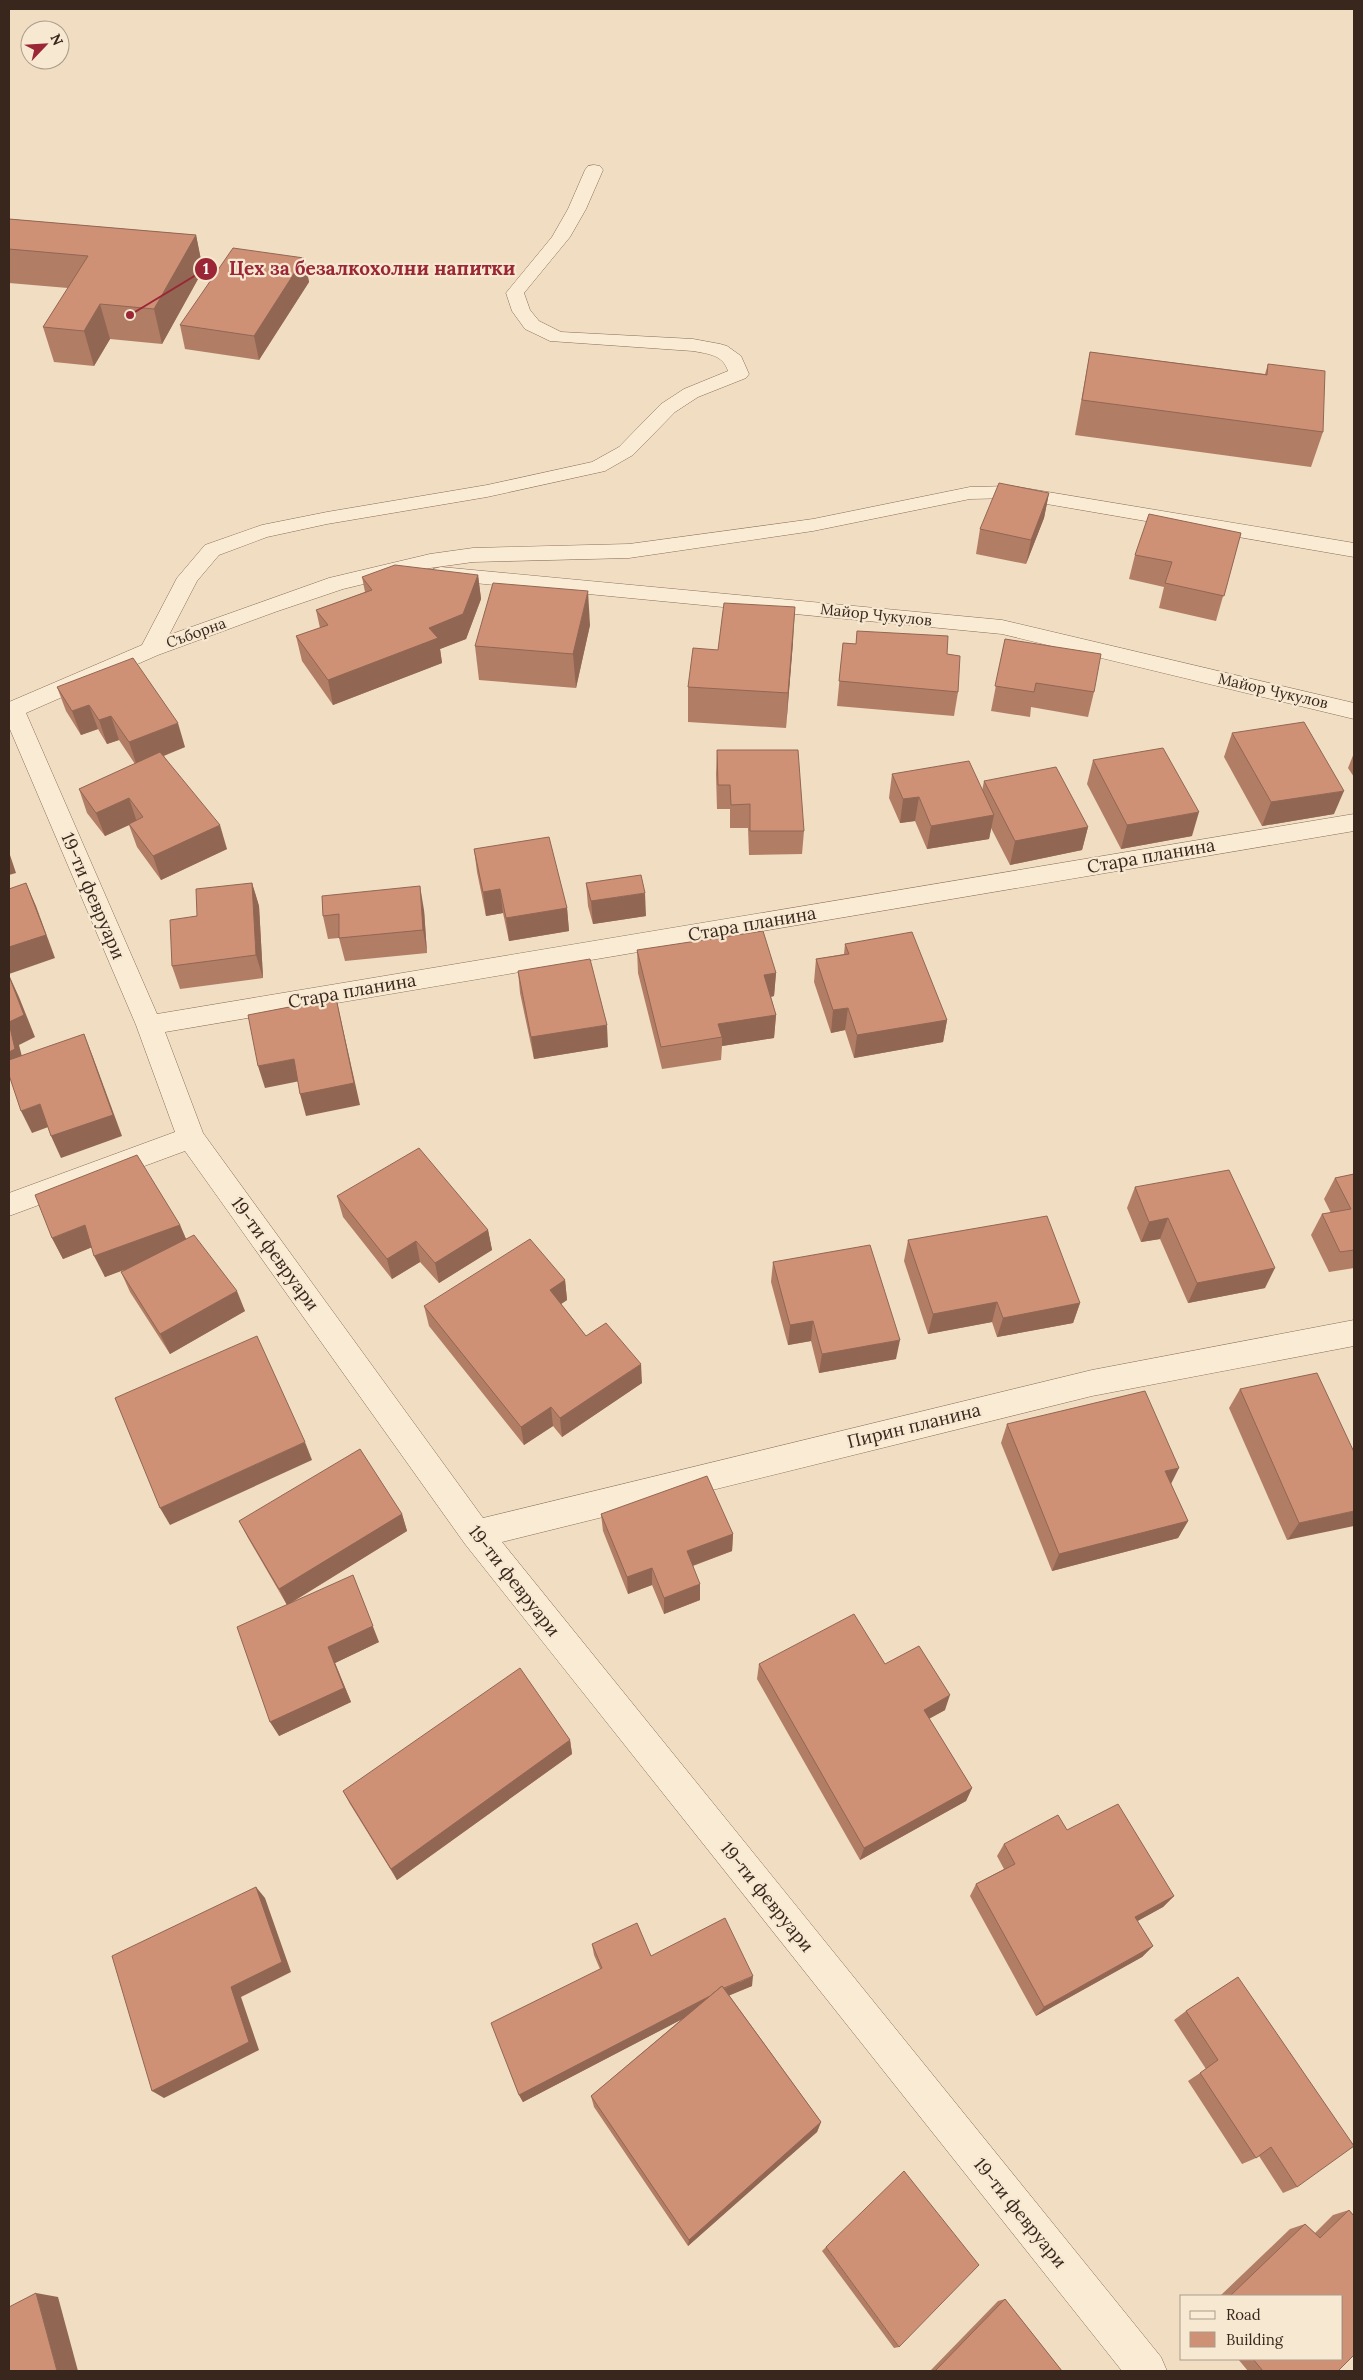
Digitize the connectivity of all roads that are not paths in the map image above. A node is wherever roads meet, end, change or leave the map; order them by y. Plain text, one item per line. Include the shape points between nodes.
1 (594, 170) dead end
2 (1354, 550) edge
3 (390, 572) junction
4 (150, 650) junction
5 (11, 710) edge
6 (1354, 711) edge
7 (1354, 822) edge
8 (149, 1025) junction
9 (191, 1138) junction
10 (9, 1205) edge
11 (1354, 1333) edge
12 (476, 1534) junction
13 (1147, 2371) edge

1 - 4 street via 578,207 555,246 515,294 521,311 532,325 557,337 693,345 720,350 734,360 739,374 691,392 668,408 626,451 598,467 487,491 271,530 212,550 188,578
2 - 3 street via 1012,492 970,492 823,523 740,536 629,551 473,555 430,561
3 - 4 street, Съборна via 337,584
3 - 6 street, Майор Чукулов via 465,576 1002,627
4 - 5 street, Съборна
5 - 8 street, 19-ти февруари
7 - 8 street, Стара планина
8 - 9 street, 19-ти февруари
9 - 10 street
9 - 12 street, 19-ти февруари
11 - 12 street, Пирин планина via 1092,1383
12 - 13 street, 19-ти февруари

